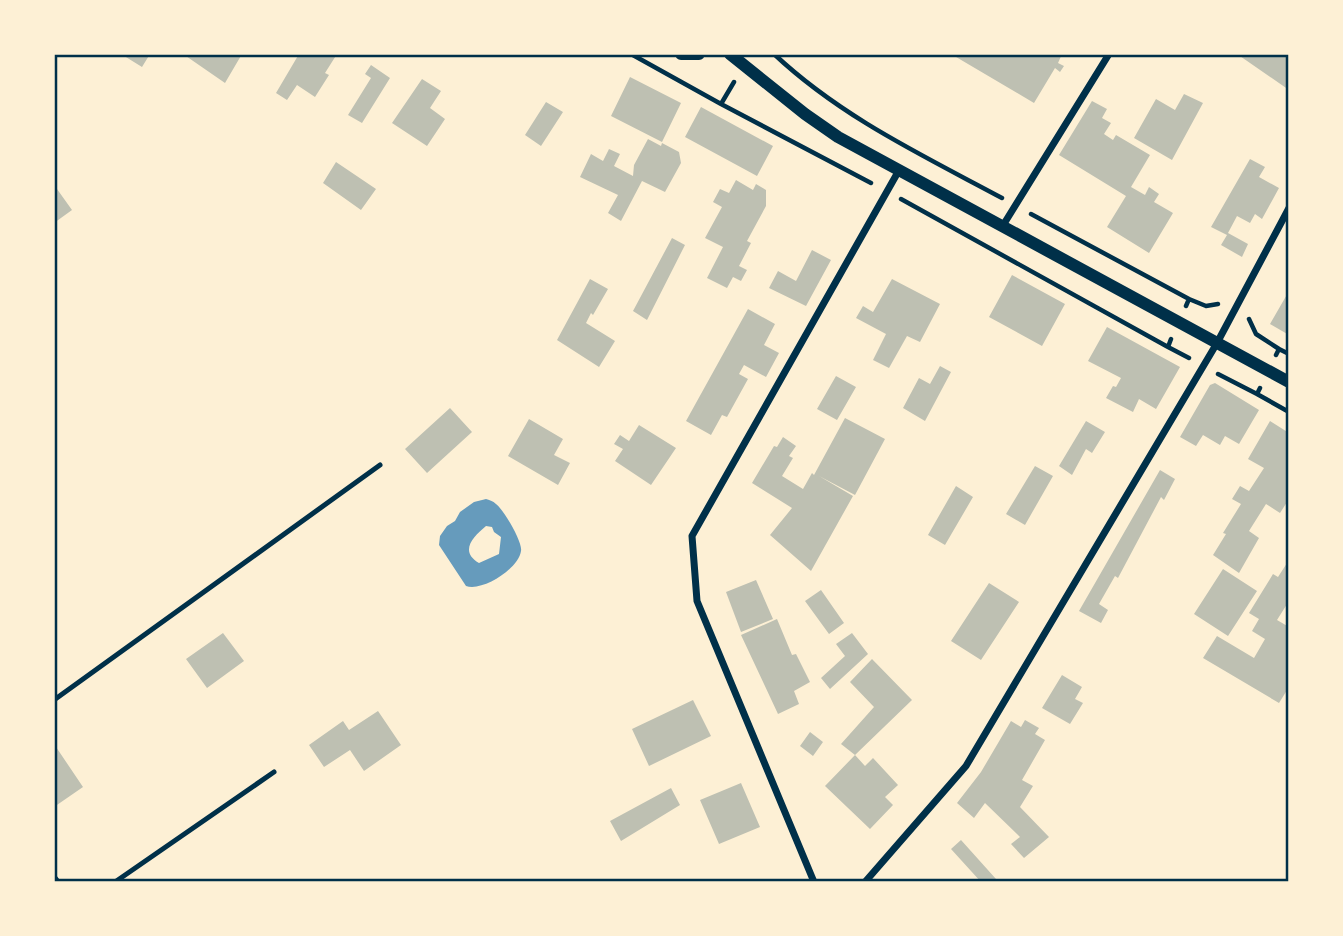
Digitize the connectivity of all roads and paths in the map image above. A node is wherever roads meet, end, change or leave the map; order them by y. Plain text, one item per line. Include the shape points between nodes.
1 (631, 54) edge
2 (681, 54) edge
3 (699, 54) edge
4 (730, 54) edge
5 (1109, 54) edge
6 (732, 85) dead end
7 (898, 172) junction
8 (1289, 208) edge
9 (1002, 227) junction
10 (1217, 343) junction
11 (1279, 349) dead end
12 (1289, 354) edge
13 (1289, 382) edge
14 (1257, 394) dead end
15 (1289, 412) edge
16 (380, 465) dead end
17 (54, 700) edge
18 (274, 772) dead end
19 (115, 882) edge
20 (814, 882) edge
21 (865, 882) edge

1 - 6 path via 721,103
2 - 3 street
4 - 7 street via 804,114
5 - 9 street
7 - 9 street
7 - 20 street via 692,536 697,601
8 - 10 street
9 - 10 street
10 - 13 street
10 - 21 street via 966,766
11 - 12 path
14 - 15 path
16 - 17 lane
18 - 19 lane

